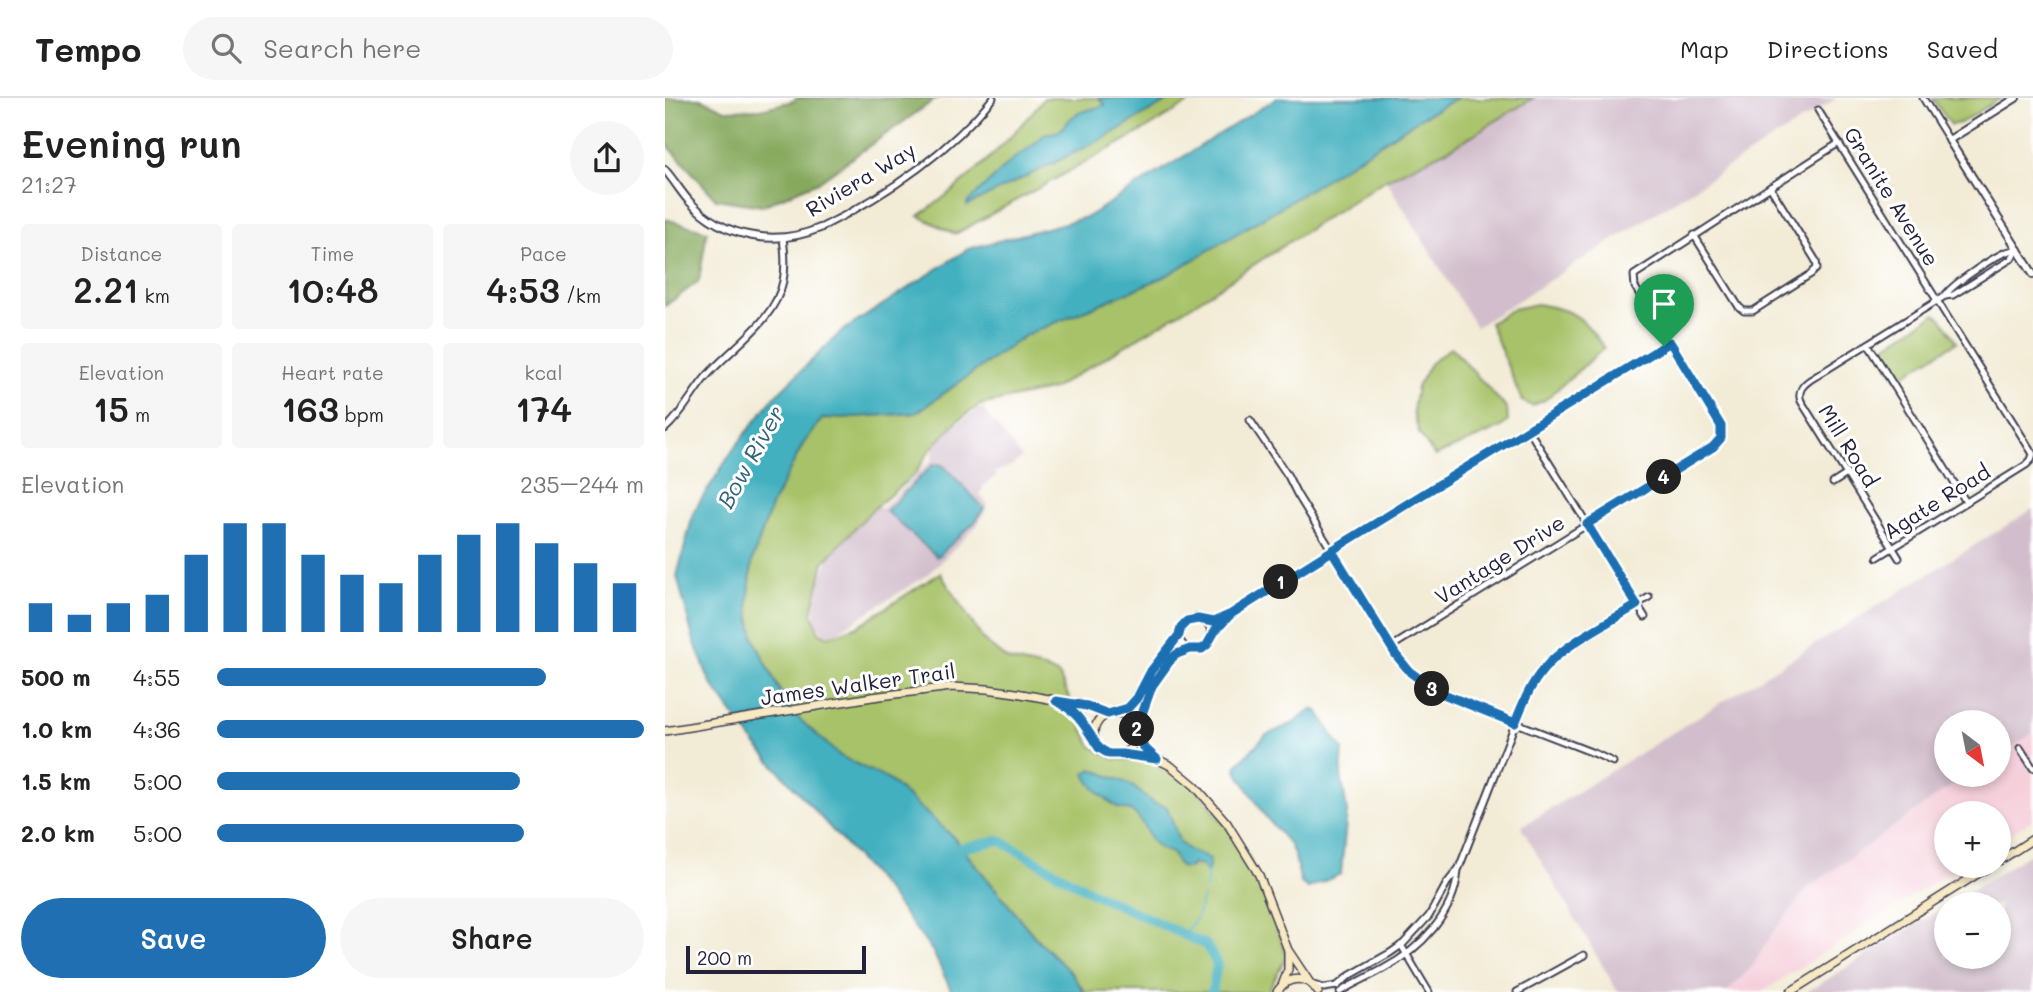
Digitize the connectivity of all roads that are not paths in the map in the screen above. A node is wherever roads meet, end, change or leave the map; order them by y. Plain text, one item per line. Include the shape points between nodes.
1 (993, 98) edge
2 (1923, 98) edge
3 (2016, 98) edge
4 (1818, 110) dead end
5 (1949, 140) junction
6 (1839, 143) junction
7 (665, 170) edge
8 (1770, 187) junction
9 (820, 228) joint
10 (1694, 235) junction
11 (783, 238) junction
12 (2018, 249) junction
13 (2033, 274) edge
14 (1937, 300) junction
15 (1670, 342) junction
16 (1868, 344) junction
17 (1250, 420) dead end
18 (665, 429) edge
19 (1528, 429) junction
20 (1847, 474) junction
21 (1833, 483) dead end
22 (1966, 502) junction
23 (1587, 524) junction
24 (1893, 548) junction
25 (1332, 551) junction
26 (1878, 557) dead end
27 (1899, 558) dead end
28 (1649, 597) dead end
29 (1637, 605) junction
30 (1231, 614) junction
31 (1645, 617) dead end
32 (1202, 620) junction
33 (1179, 635) junction
34 (1211, 637) junction
35 (1391, 647) junction
36 (1190, 649) junction
37 (1056, 701) junction
38 (1111, 713) junction
39 (1515, 723) junction
40 (665, 731) edge
41 (1136, 733) junction
42 (1096, 743) junction
43 (2020, 748) dead end
44 (1122, 754) junction
45 (1157, 759) junction
46 (1613, 762) dead end
47 (2033, 768) edge
48 (2033, 839) edge
49 (2011, 853) edge
50 (1458, 868) junction
51 (1971, 878) edge
52 (1401, 945) junction
53 (1288, 950) junction
54 (1406, 955) junction
55 (1584, 955) dead end
56 (1282, 984) junction
57 (1314, 986) edge
58 (1277, 992) edge
59 (1341, 992) edge
60 (1429, 992) edge
61 (1517, 992) edge
62 (1790, 992) edge

1 - 9 street, Riviera Way via 963,131 917,169
2 - 5 street
3 - 5 street
4 - 6 street, Granite Avenue
5 - 12 street
6 - 8 street, Vantage Drive
6 - 14 street, Granite Avenue
7 - 11 street, Riviera Way via 690,202 716,223 744,234
8 - 10 street, Vantage Drive
8 - 10 street via 1817,268 1753,311 1744,311 1738,304
9 - 11 street, Riviera Way
10 - 15 street, Vantage Drive via 1633,278
11 - 18 street via 785,273 772,309 713,369
12 - 13 street
12 - 14 street, Mill Road via 2005,252
14 - 16 street, Mill Road
14 - 22 street, Agate Road via 2033,454 2026,465
15 - 19 street
15 - 23 street, Vantage Drive via 1721,426 1721,438
16 - 20 street, Mill Road via 1810,380 1800,392 1801,401
16 - 22 street
17 - 25 street
19 - 23 street
19 - 25 street
20 - 21 street
20 - 24 street, Mill Road
22 - 24 street, Agate Road
23 - 29 street
23 - 35 street, Vantage Drive
24 - 26 street, Agate Road
24 - 27 street, Mill Road
25 - 30 street
25 - 35 street
28 - 29 street
29 - 31 street
29 - 39 street via 1551,661 1534,681
30 - 32 street via 1213,622
30 - 34 street
32 - 33 street via 1187,621
32 - 34 street
33 - 36 street
33 - 38 street via 1134,702
34 - 36 street via 1202,649
35 - 39 street via 1410,672 1431,688
36 - 41 street via 1177,654 1158,676
37 - 38 main road, James Walker Trail
37 - 40 main road, James Walker Trail via 961,687 927,689
37 - 42 main road, James Walker Trail via 1079,716
38 - 41 main road via 1127,717
38 - 42 main road via 1097,723
39 - 46 street
39 - 50 street
41 - 44 main road via 1132,746
41 - 45 main road
42 - 44 main road via 1109,754
43 - 47 street
44 - 45 main road
45 - 53 main road via 1195,786 1238,839 1267,892
48 - 49 main road
50 - 52 street via 1429,916
50 - 54 street via 1457,887 1448,906
51 - 62 main road
52 - 54 street
52 - 57 street via 1337,986
53 - 56 main road
53 - 57 main road
54 - 59 street
54 - 60 street
55 - 61 street
56 - 57 main road via 1296,978
56 - 58 main road

